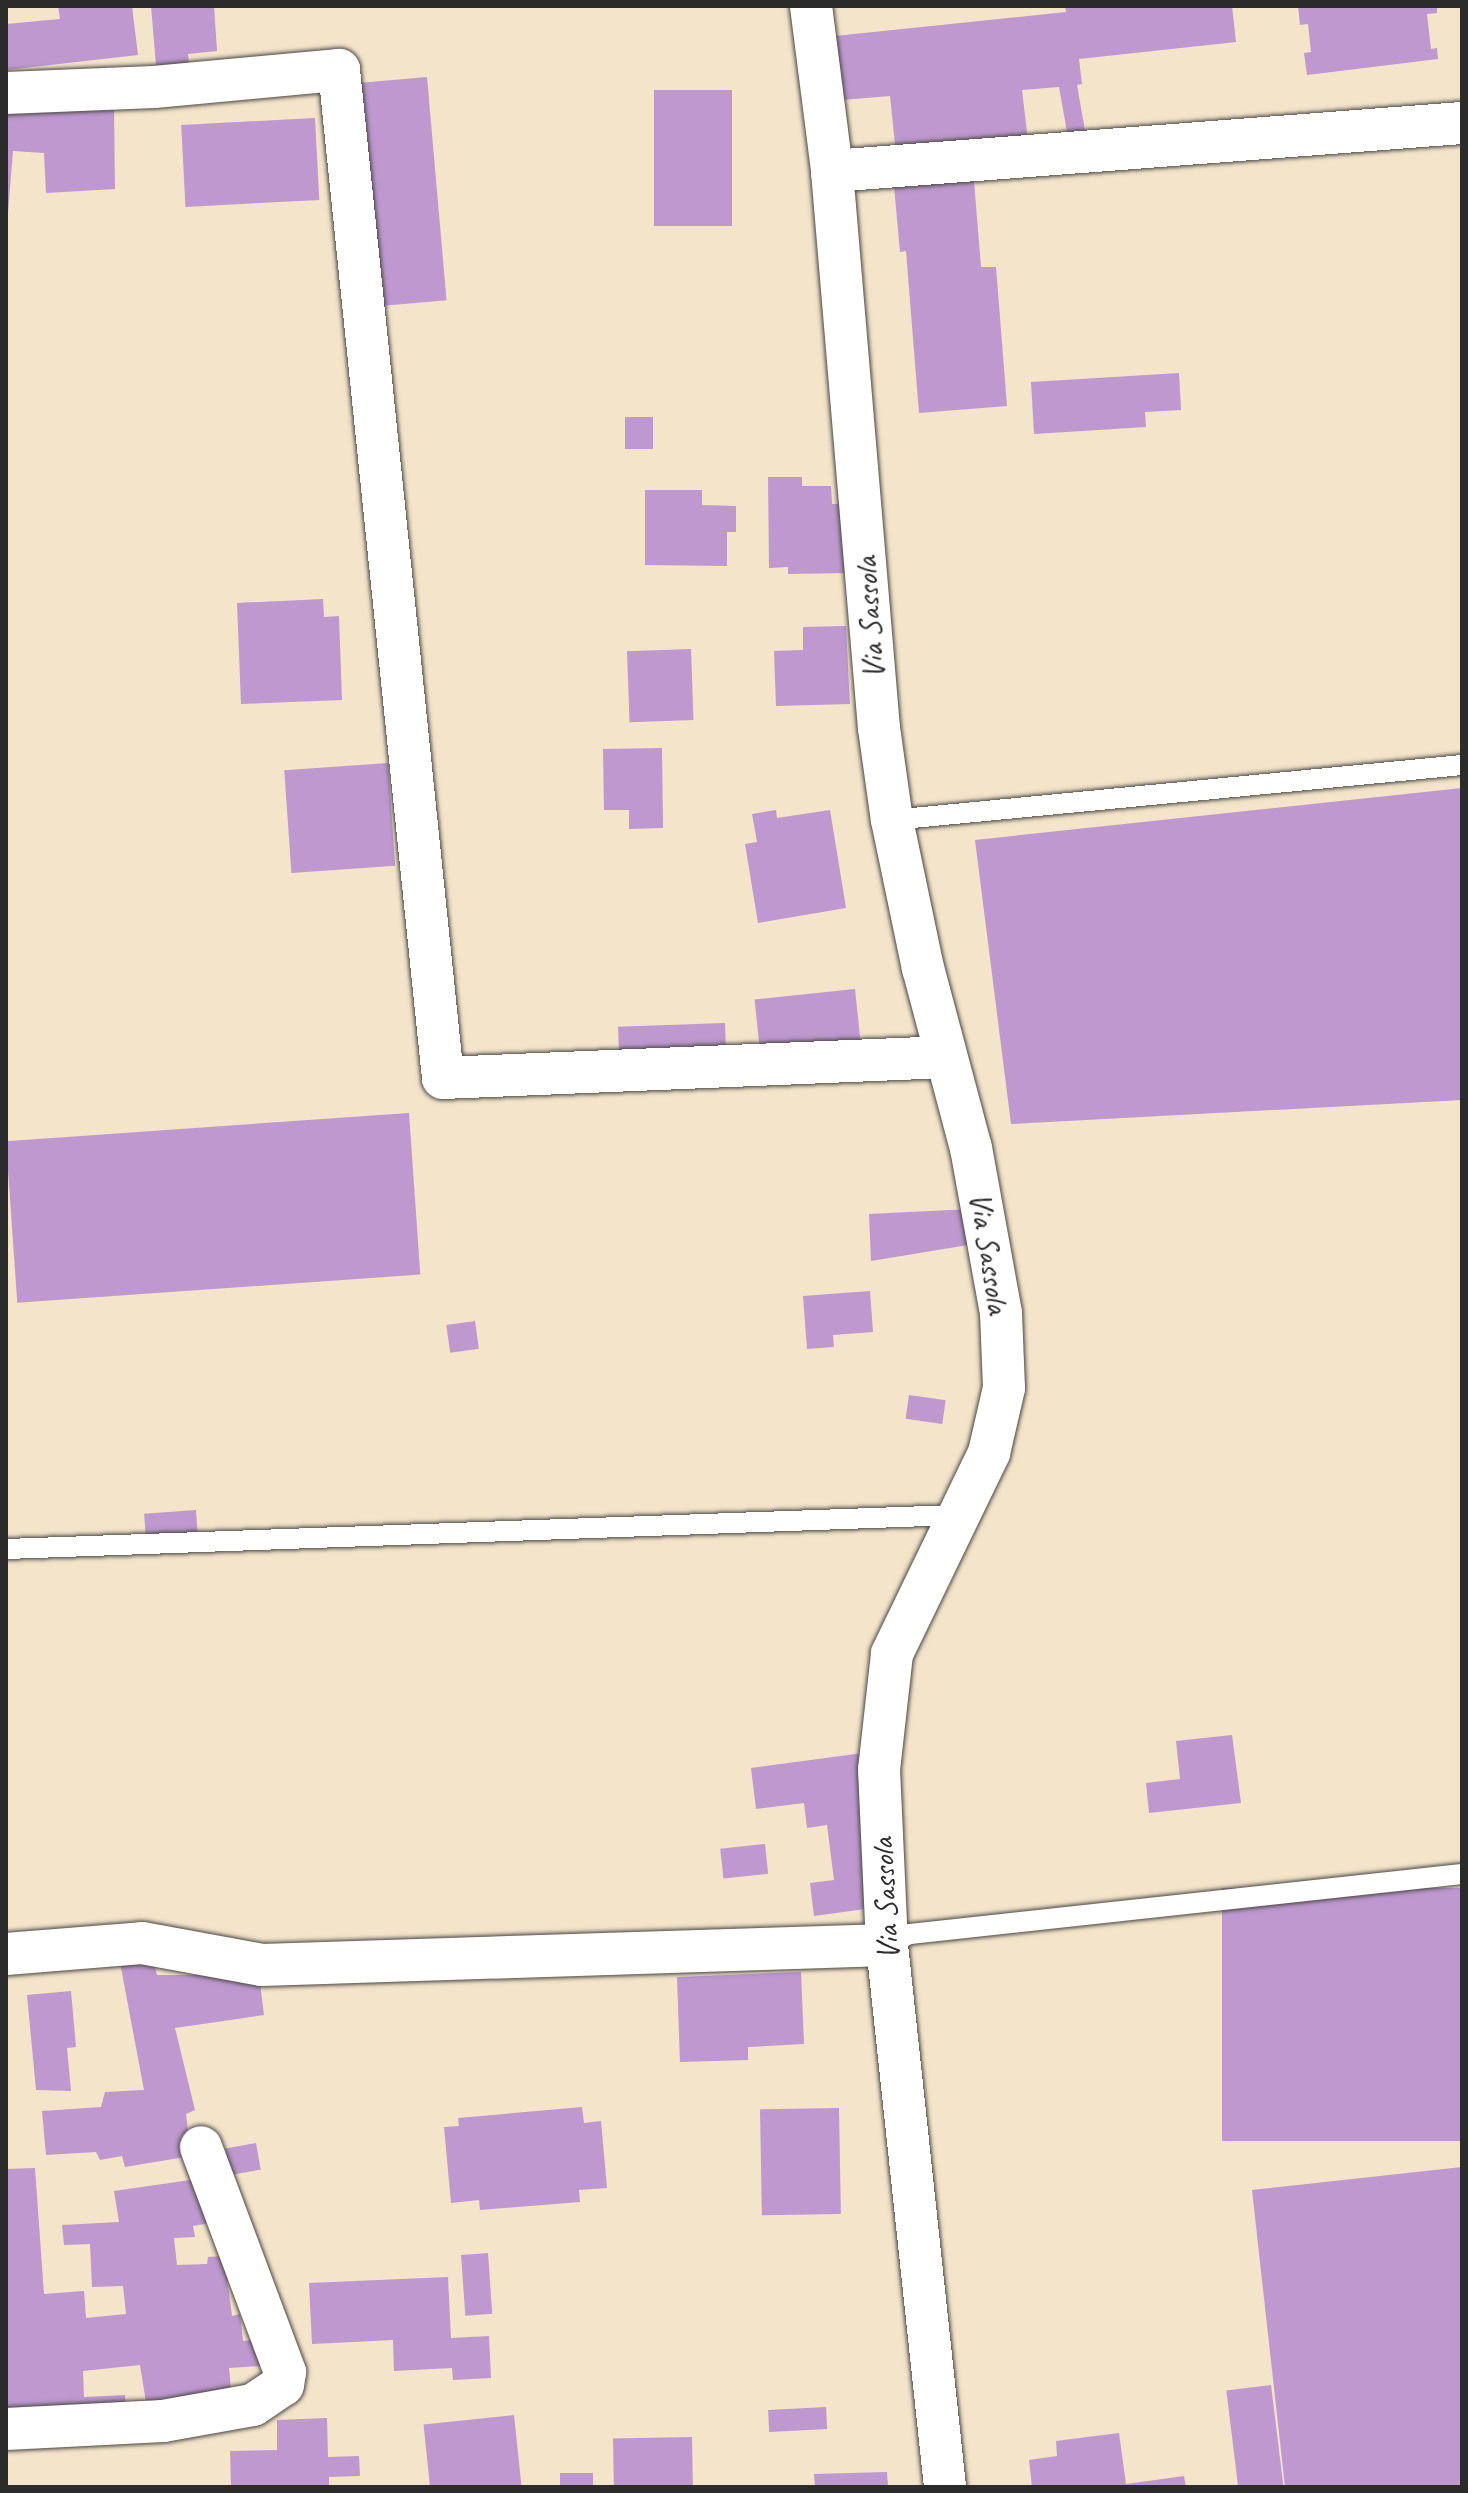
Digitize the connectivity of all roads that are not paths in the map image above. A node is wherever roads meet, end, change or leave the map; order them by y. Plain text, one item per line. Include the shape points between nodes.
1 (811, 6) edge
2 (6, 93) edge
3 (1462, 123) edge
4 (832, 171) junction
5 (1462, 765) edge
6 (892, 820) junction
7 (946, 1057) junction
8 (955, 1515) junction
9 (6, 1549) edge
10 (1462, 1874) edge
11 (887, 1945) junction
12 (6, 1954) edge
13 (201, 2147) dead end
14 (6, 2429) edge
15 (945, 2487) edge

1 - 4 street, Via Sassola
2 - 7 street via 154,87 339,70 443,1078
3 - 4 street
4 - 6 street, Via Sassola via 879,728
5 - 6 lane
6 - 7 street, Via Sassola
7 - 8 street, Via Sassola via 991,1243 1004,1388 989,1453
8 - 9 lane
8 - 11 street, Via Sassola via 892,1654 879,1769
10 - 11 lane via 926,1932
11 - 12 street via 262,1965 142,1943
11 - 15 street, Via Sassola
13 - 14 street via 285,2372 283,2385 253,2405 163,2421

